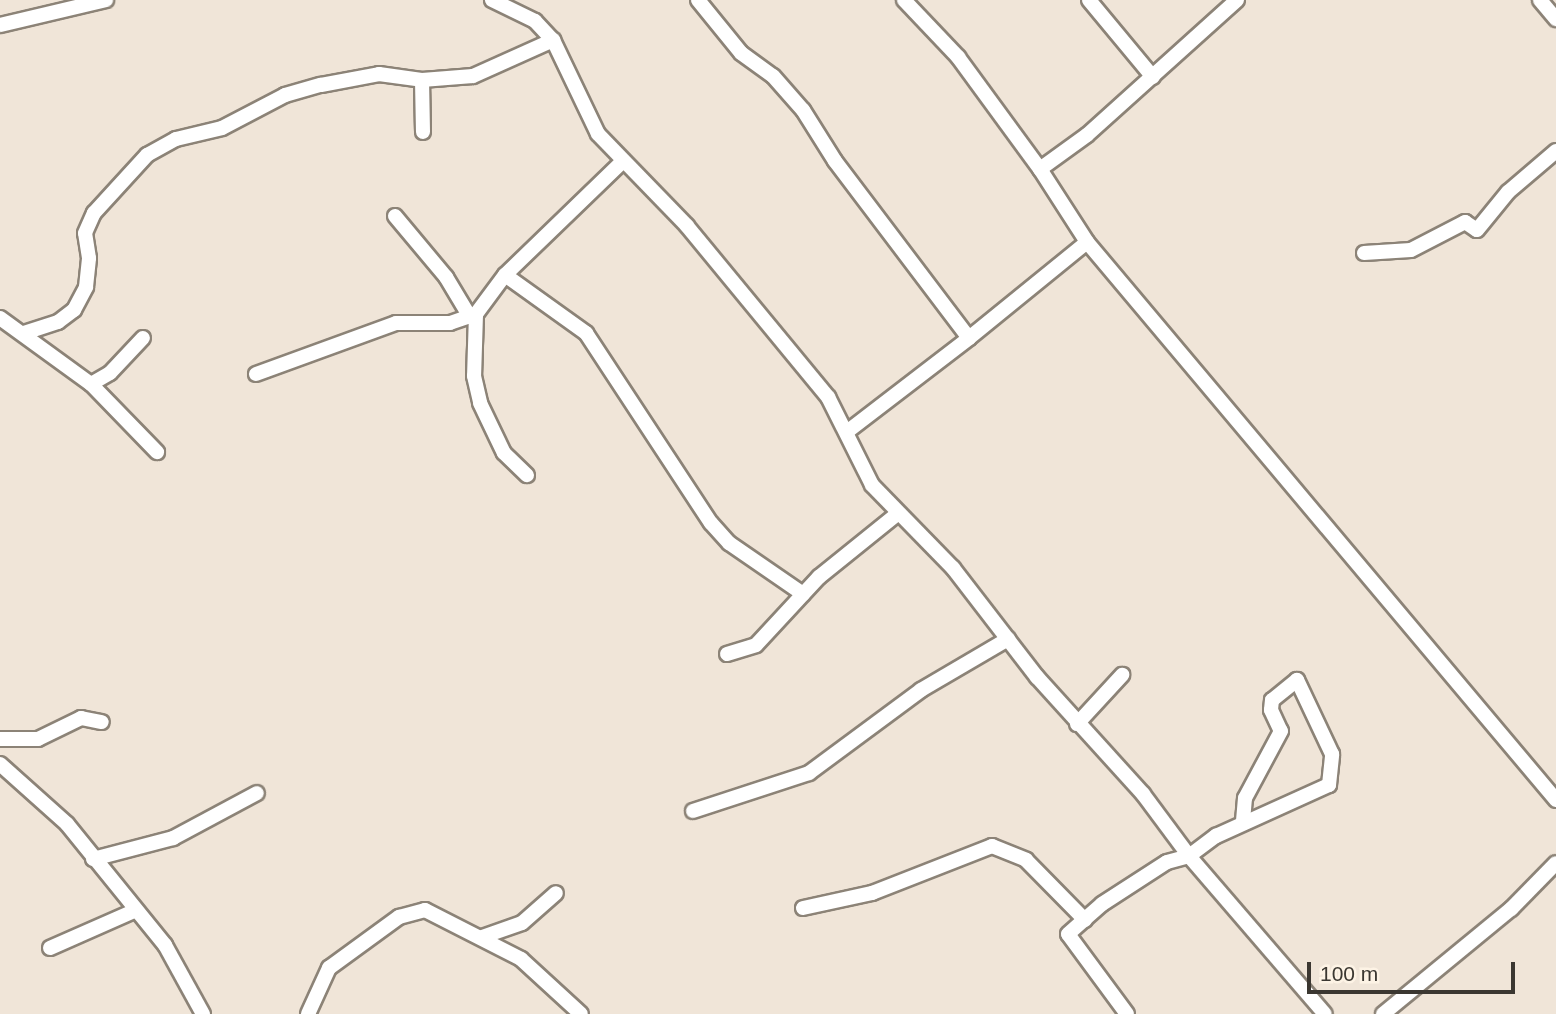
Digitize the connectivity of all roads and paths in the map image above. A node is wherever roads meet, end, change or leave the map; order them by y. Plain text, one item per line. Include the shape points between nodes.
1 (106, 0) edge
2 (492, 0) edge
3 (698, 0) edge
4 (904, 0) edge
5 (1089, 0) edge
6 (1237, 0) edge
7 (1540, 0) edge
8 (1556, 19) edge
9 (0, 25) edge
10 (553, 40) junction
11 (1153, 77) junction
12 (422, 80) junction
13 (424, 132) dead end
14 (1556, 150) edge
15 (621, 163) junction
16 (1040, 169) junction
17 (395, 216) dead end
18 (1087, 242) junction
19 (1364, 253) dead end
20 (505, 275) junction
21 (473, 316) junction
22 (0, 318) edge
23 (24, 333) junction
24 (143, 338) dead end
25 (969, 338) junction
26 (256, 374) dead end
27 (91, 384) junction
28 (848, 431) junction
29 (157, 452) dead end
30 (527, 475) dead end
31 (897, 514) junction
32 (803, 594) junction
33 (1009, 639) junction
34 (727, 654) dead end
35 (1122, 675) dead end
36 (102, 722) dead end
37 (1077, 724) junction
38 (0, 739) edge
39 (0, 764) edge
40 (257, 793) dead end
41 (1556, 800) edge
42 (693, 811) dead end
43 (1243, 823) junction
44 (1189, 856) junction
45 (93, 859) junction
46 (1556, 863) edge
47 (556, 893) dead end
48 (803, 908) dead end
49 (136, 910) junction
50 (1085, 920) junction
51 (482, 937) junction
52 (50, 948) dead end
53 (203, 1014) edge
54 (308, 1014) edge
55 (581, 1014) edge
56 (1126, 1014) edge
57 (1325, 1014) edge
58 (1383, 1014) edge

1 - 9 street
2 - 10 street via 535,21
3 - 25 street via 741,54 773,76 803,110 835,161
4 - 16 street via 958,57
5 - 11 street
6 - 11 street
7 - 8 street
10 - 12 street via 473,76
10 - 15 street via 577,98
11 - 16 street
12 - 13 street
12 - 23 street via 379,74 321,85 285,96 222,128 176,139 147,155 94,213 85,233 89,258 86,287 74,310 58,322
14 - 19 street via 1508,192 1477,230 1465,222 1411,250
15 - 20 street
15 - 28 street via 687,226 810,374
16 - 18 street
17 - 21 street
18 - 25 street
18 - 41 street
20 - 21 street
20 - 32 street via 586,333 711,523 729,543
21 - 26 street via 439,324 396,323
21 - 30 street via 474,376 480,403 504,453
22 - 23 street
23 - 27 street
24 - 27 street via 110,373
25 - 28 street
27 - 29 street
28 - 31 street via 872,485
31 - 32 street via 862,539
31 - 33 street via 953,568
32 - 34 street via 755,645
33 - 37 street
33 - 42 street via 921,690 809,773
35 - 37 street
36 - 38 street via 80,718 38,739
37 - 44 street via 1143,794
39 - 45 street via 67,824
40 - 45 street via 173,838
43 - 43 street via 1245,798 1281,731 1271,710 1272,700 1297,680 1332,754 1329,785
43 - 44 street
44 - 50 street via 1167,862
44 - 57 street
45 - 49 street
46 - 58 street via 1511,909
47 - 51 street via 522,923
48 - 50 street via 872,893 992,846 1026,860
49 - 52 street
49 - 53 street via 165,945
50 - 56 street via 1068,934
51 - 54 street via 425,910 399,917 330,968
51 - 55 street via 522,958

